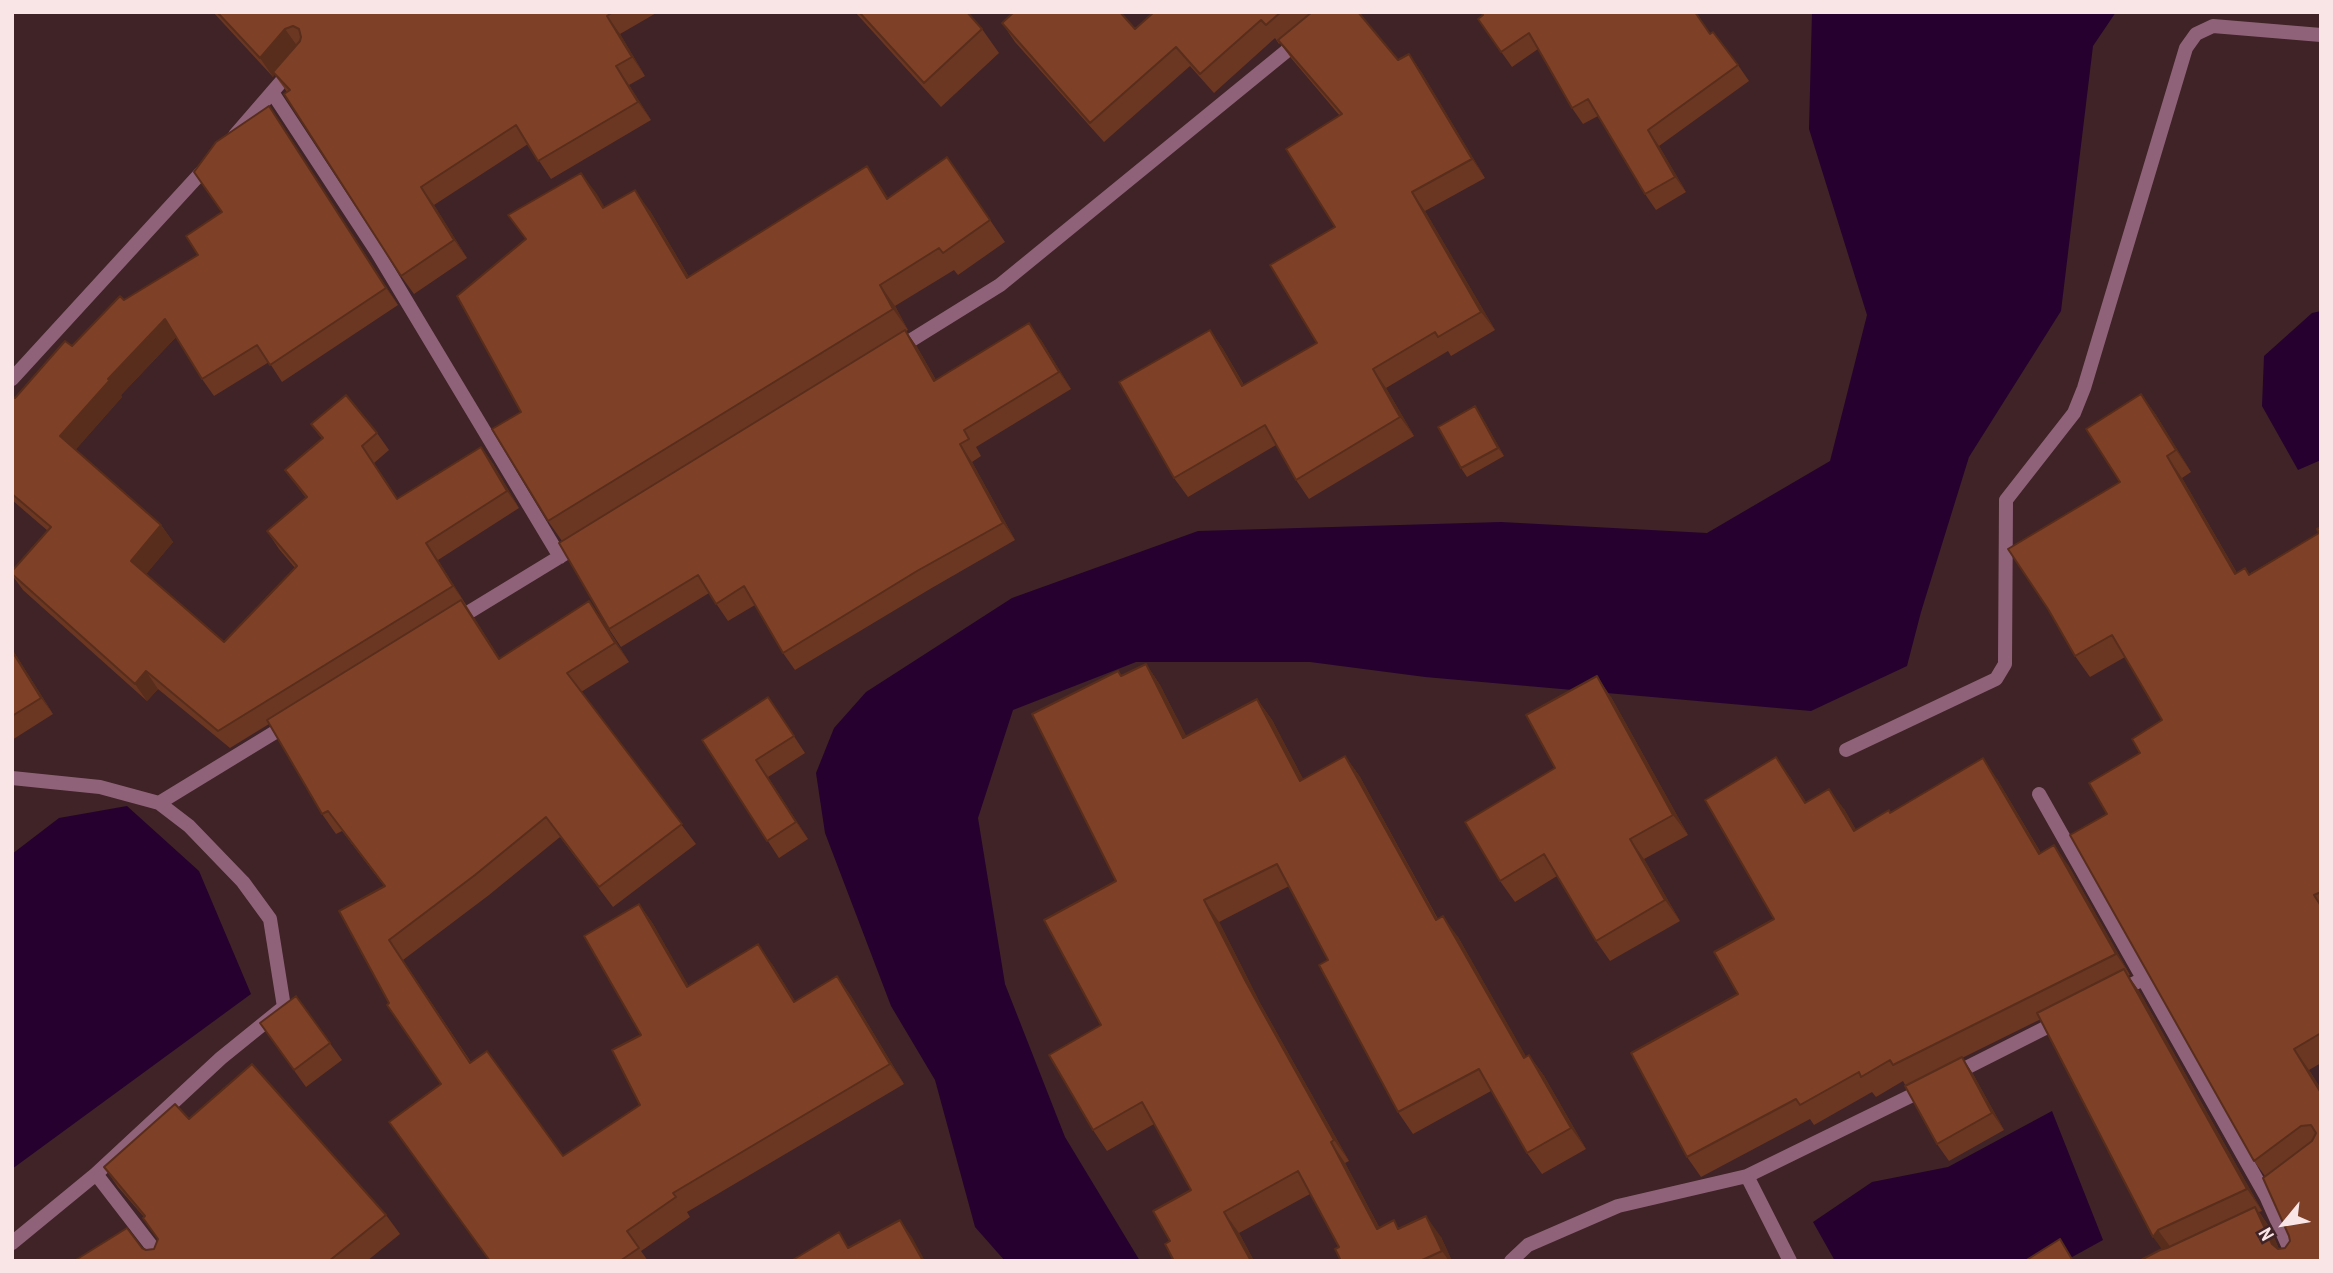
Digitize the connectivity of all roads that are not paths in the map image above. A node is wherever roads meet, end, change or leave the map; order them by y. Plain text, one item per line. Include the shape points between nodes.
1 (1312, 30) edge
2 (2321, 35) edge
3 (305, 54) edge
4 (272, 92) junction
5 (881, 359) edge
6 (12, 379) edge
7 (596, 535) edge
8 (560, 556) junction
9 (443, 628) edge
10 (307, 713) edge
11 (1846, 750) dead end
12 (12, 778) edge
13 (2039, 794) dead end
14 (159, 803) junction
15 (2144, 979) junction
16 (2108, 997) edge
17 (2071, 1015) edge
18 (96, 1174) junction
19 (1747, 1176) junction
20 (12, 1243) edge
21 (163, 1261) edge
22 (1511, 1261) edge
23 (1790, 1261) edge
24 (2295, 1261) edge

1 - 5 street via 1000,285
2 - 11 street via 2213,26 2196,34 2186,48 2074,413 2006,500 2005,664 1996,679
3 - 4 street
4 - 6 street
4 - 8 street via 377,252
7 - 8 street
8 - 9 street
10 - 14 street
12 - 14 street via 100,787
13 - 15 street
14 - 18 street via 243,882 270,919 284,1007 221,1058
15 - 16 street
15 - 24 street via 2272,1192 2270,1218
17 - 19 street
18 - 20 street
18 - 21 street
19 - 22 street via 1618,1206 1528,1245
19 - 23 street

